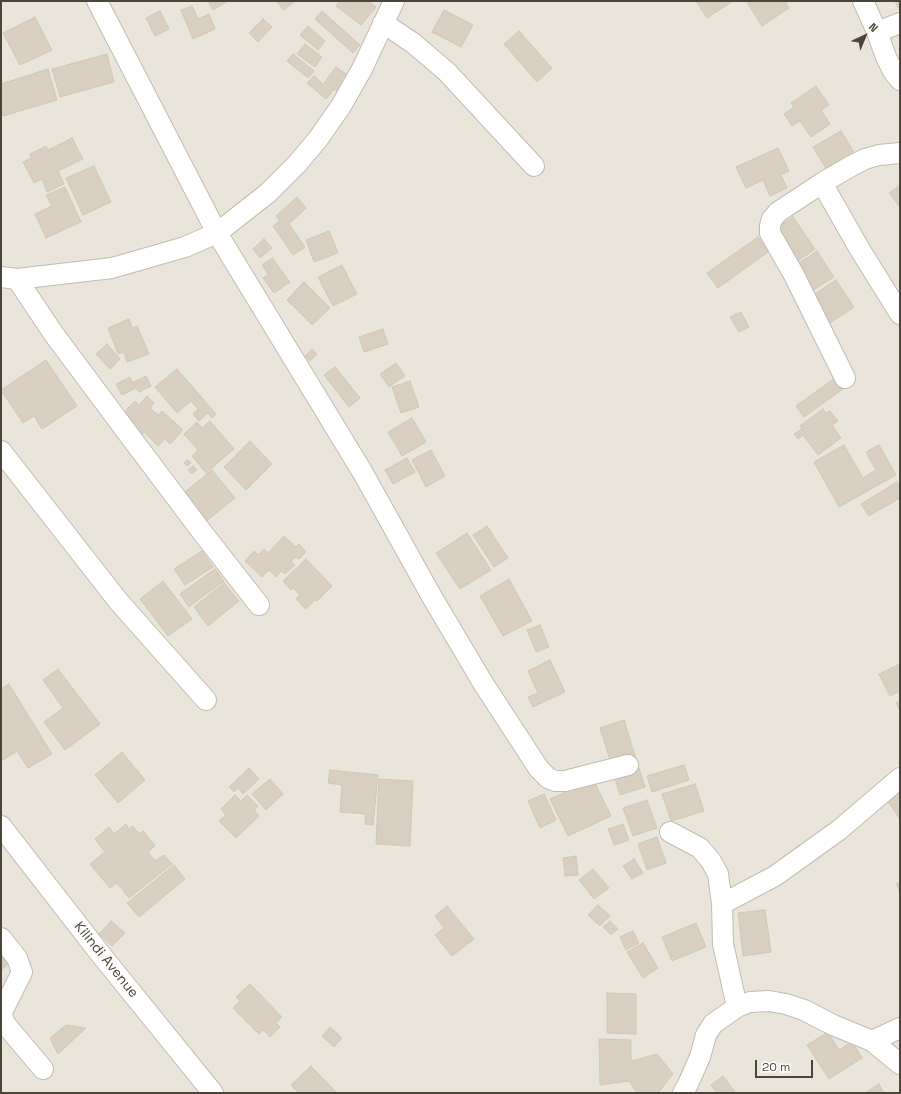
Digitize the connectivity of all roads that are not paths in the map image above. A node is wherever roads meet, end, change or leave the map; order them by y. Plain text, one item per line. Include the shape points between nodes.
1 (97, 1) edge
2 (394, 1) edge
3 (862, 1) edge
4 (383, 23) junction
5 (900, 23) edge
6 (877, 32) junction
7 (900, 80) edge
8 (900, 154) edge
9 (534, 166) dead end
10 (822, 183) junction
11 (217, 233) junction
12 (9, 278) edge
13 (900, 314) edge
14 (845, 378) dead end
15 (1, 451) edge
16 (259, 604) dead end
17 (206, 700) dead end
18 (628, 765) dead end
19 (900, 778) edge
20 (1, 826) edge
21 (670, 832) dead end
22 (722, 904) junction
23 (1, 938) edge
24 (737, 1007) junction
25 (900, 1028) edge
26 (872, 1041) junction
27 (900, 1064) edge
28 (43, 1069) dead end
29 (213, 1093) edge
30 (683, 1093) edge

1 - 11 street
2 - 4 street
3 - 6 street
4 - 9 street via 413,43 447,72
4 - 11 street via 362,69 318,140 268,193
5 - 6 street
6 - 7 street via 886,57
8 - 10 street via 865,159
10 - 13 street
10 - 14 street via 778,212 772,219 770,233 794,275
11 - 12 street via 185,247 112,268
11 - 18 street via 363,473 483,683 539,769 548,778 565,781
12 - 16 street
15 - 17 street via 119,602
19 - 22 street via 839,830 775,876
20 - 29 street, Kilindi Avenue
21 - 22 street via 700,848 711,861 718,874
22 - 24 street via 723,944
23 - 28 street via 17,958 22,972 2,1014 6,1025
24 - 26 street via 750,1002 769,1001 786,1004
24 - 30 street via 713,1024 706,1034 700,1057
25 - 26 street
26 - 27 street

